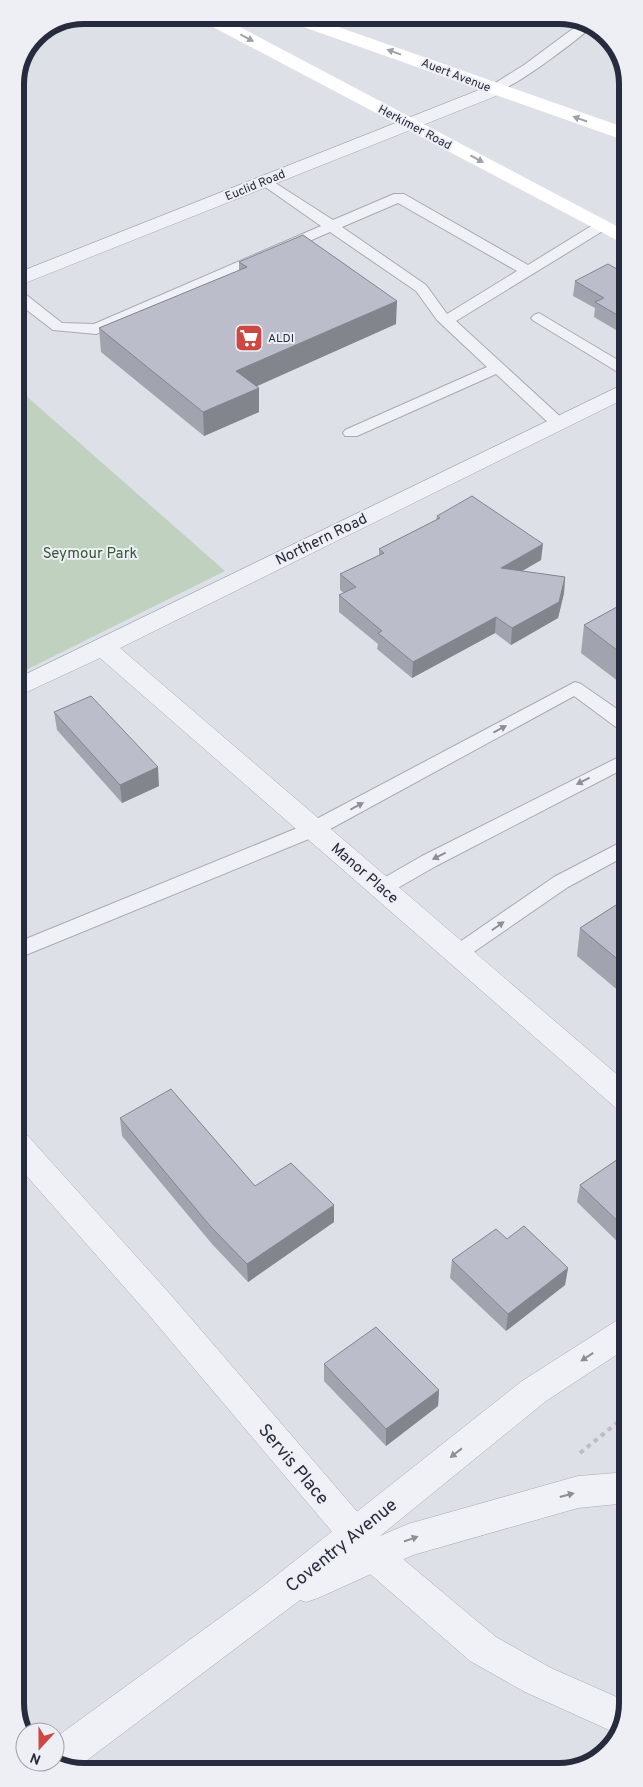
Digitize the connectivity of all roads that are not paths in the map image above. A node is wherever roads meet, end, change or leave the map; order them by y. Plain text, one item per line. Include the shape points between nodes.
1 (221, 24) edge
2 (312, 24) edge
3 (582, 28) edge
4 (494, 90) junction
5 (410, 124) junction
6 (619, 133) edge
7 (266, 181) junction
8 (331, 226) junction
9 (601, 226) junction
10 (619, 235) edge
11 (528, 271) junction
12 (24, 277) edge
13 (24, 300) edge
14 (539, 318) dead end
15 (446, 321) junction
16 (497, 368) junction
17 (619, 368) edge
18 (619, 394) edge
19 (558, 424) junction
20 (351, 433) dead end
21 (102, 646) junction
22 (24, 685) edge
23 (619, 720) edge
24 (619, 763) edge
25 (314, 829) junction
26 (619, 850) edge
27 (382, 888) junction
28 (24, 948) edge
29 (458, 954) junction
30 (619, 1093) edge
31 (24, 1153) edge
32 (619, 1337) edge
33 (619, 1488) edge
34 (364, 1544) junction
35 (618, 1716) edge
36 (65, 1754) edge

1 -> 5 main road, Herkimer Road
4 -> 2 main road, Auert Avenue
3 - 4 lane
4 - 5 street, Euclid Road
6 -> 4 main road, Auert Avenue
5 - 7 street, Euclid Road
5 -> 9 main road, Herkimer Road
7 - 8 lane
7 - 12 street, Euclid Road
8 - 11 lane via 398,197
8 - 13 lane via 96,330 58,327
8 - 15 lane via 421,288
9 - 10 main road, Herkimer Road
9 - 11 lane
11 - 15 lane
14 - 17 lane
15 - 16 lane
16 - 19 lane
16 - 20 lane
18 - 19 street, Northern Road
19 - 21 street, Northern Road
21 - 22 street, Northern Road
21 - 25 street, Manor Place
25 -> 23 lane via 575,688
24 -> 27 lane
25 - 27 street, Manor Place
25 - 28 lane
29 -> 26 lane via 561,882
27 - 29 street, Manor Place
29 - 30 street, Manor Place
31 - 34 street, Servis Place via 159,1304
32 -> 34 street, Coventry Avenue via 534,1392
34 -> 33 street via 408,1540 578,1492
34 - 35 street, Servis Place via 483,1649 538,1680
34 - 36 street, Coventry Avenue via 271,1602

